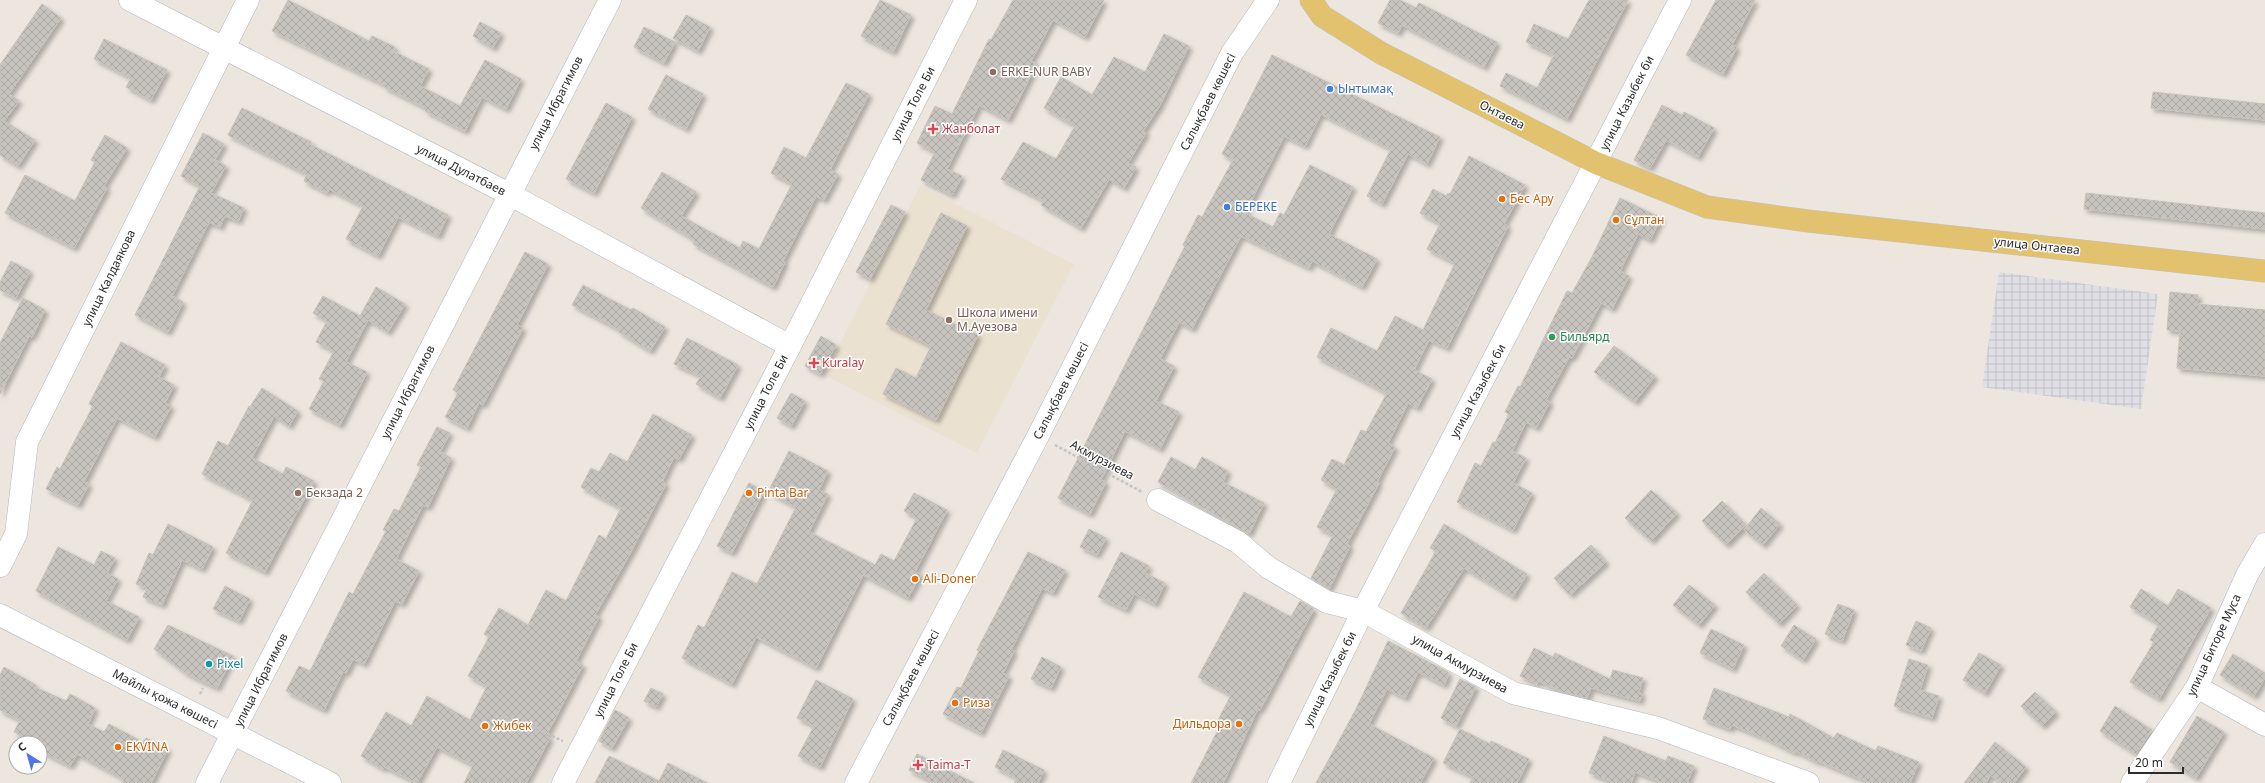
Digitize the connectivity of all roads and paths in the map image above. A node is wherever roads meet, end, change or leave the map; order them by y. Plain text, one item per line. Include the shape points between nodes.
1 (130, 0) edge
2 (248, 0) edge
3 (610, 0) edge
4 (966, 0) edge
5 (1268, 0) edge
6 (1310, 0) edge
7 (1680, 0) edge
8 (223, 48) junction
9 (1596, 163) junction
10 (509, 194) junction
11 (1707, 207) joint
12 (2265, 271) edge
13 (790, 346) junction
14 (1038, 436) junction
15 (1158, 500) joint
16 (2265, 544) edge
17 (0, 566) edge
18 (1363, 611) junction
19 (0, 615) edge
20 (2197, 687) junction
21 (501, 717) dead end
22 (2265, 725) edge
23 (233, 734) junction
24 (580, 750) junction
25 (207, 783) edge
26 (330, 783) edge
27 (563, 783) edge
28 (856, 783) edge
29 (1279, 783) edge
30 (1808, 783) edge
31 (2132, 783) edge

1 - 8 street, улица Дулатбаев
2 - 8 street, улица Калдаякова
3 - 10 street, улица Ибрагимов
4 - 13 street, улица Толе Би
5 - 14 street, Салықбаев көшесі via 1232,53
6 - 9 main road, Онтаева via 1322,16 1381,53
7 - 9 street, улица Казыбек би
8 - 10 street, улица Дулатбаев
8 - 17 street, улица Калдаякова via 28,442 16,534
9 - 11 main road, Онтаева
9 - 18 street, улица Казыбек би
10 - 13 street, улица Дулатбаев
10 - 23 street, улица Ибрагимов
11 - 12 main road, улица Онтаева via 1808,221
13 - 24 street, улица Толе Би
14 - 15 path, Акмурзиева
14 - 28 street, Салықбаев көшесі
15 - 18 street, улица Акмурзиева via 1238,542 1269,568 1327,602
16 - 20 street, улица Биторе Муса via 2247,575
18 - 29 street, улица Казыбек би
18 - 30 street, улица Акмурзиева via 1513,693 1658,728
19 - 23 street, Майлы қожа көшесі
20 - 22 street
20 - 31 street, улица Биторе Муса
21 - 24 path via 516,719
23 - 25 street, улица Ибрагимов
23 - 26 street, Майлы қожа көшесі
24 - 27 street, улица Толе Би

